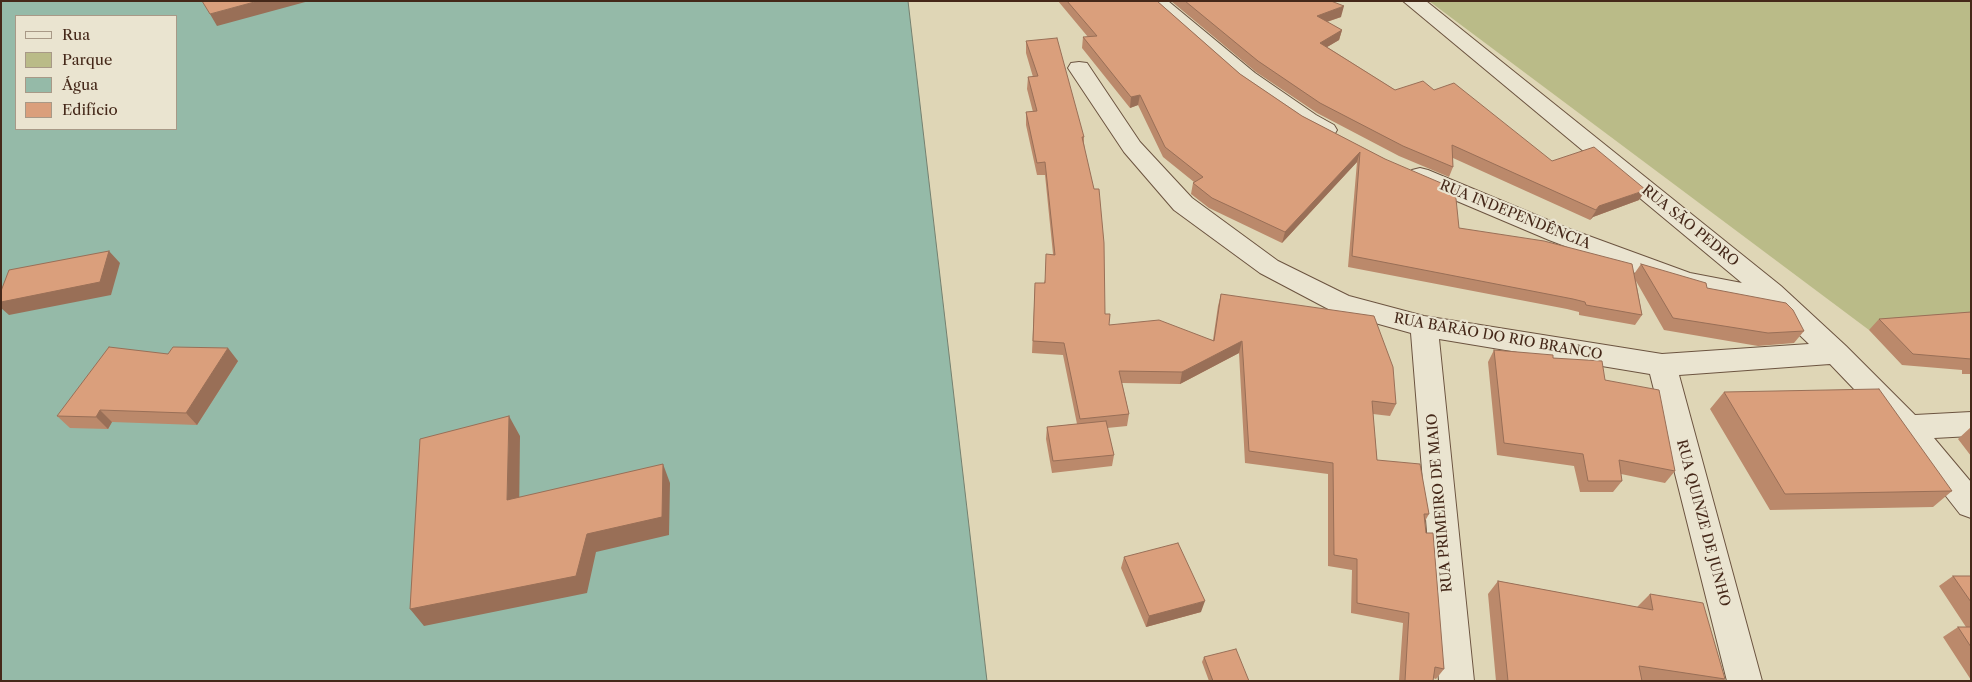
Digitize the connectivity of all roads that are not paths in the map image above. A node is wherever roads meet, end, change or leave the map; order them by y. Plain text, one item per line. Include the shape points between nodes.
1 (1156, 1) edge
2 (1413, 1) edge
3 (1079, 68) dead end
4 (1349, 142) edge
5 (1399, 167) edge
6 (1772, 293) junction
7 (1424, 326) junction
8 (1836, 353) junction
9 (1662, 365) junction
10 (1971, 424) edge
11 (1908, 427) junction
12 (1971, 505) edge
13 (1457, 681) edge
14 (1745, 681) edge

1 - 4 street via 1247,78 1308,120
2 - 6 street, RUA SÃO PEDRO
3 - 7 street, RUA BARÃO DO RIO BRANCO via 1132,147 1183,204 1269,267 1341,304
5 - 6 street, RUA INDEPENDÊNCIA via 1558,234 1686,282 1733,292
6 - 8 street, RUA SÃO PEDRO
7 - 9 street, RUA BARÃO DO RIO BRANCO
7 - 13 street, RUA PRIMEIRO DE MAIO
8 - 9 street, RUA BARÃO DO RIO BRANCO
8 - 11 street, RUA SÃO PEDRO
9 - 14 street, RUA QUINZE DE JUNHO
10 - 11 street
11 - 12 street, RUA SÃO PEDRO

